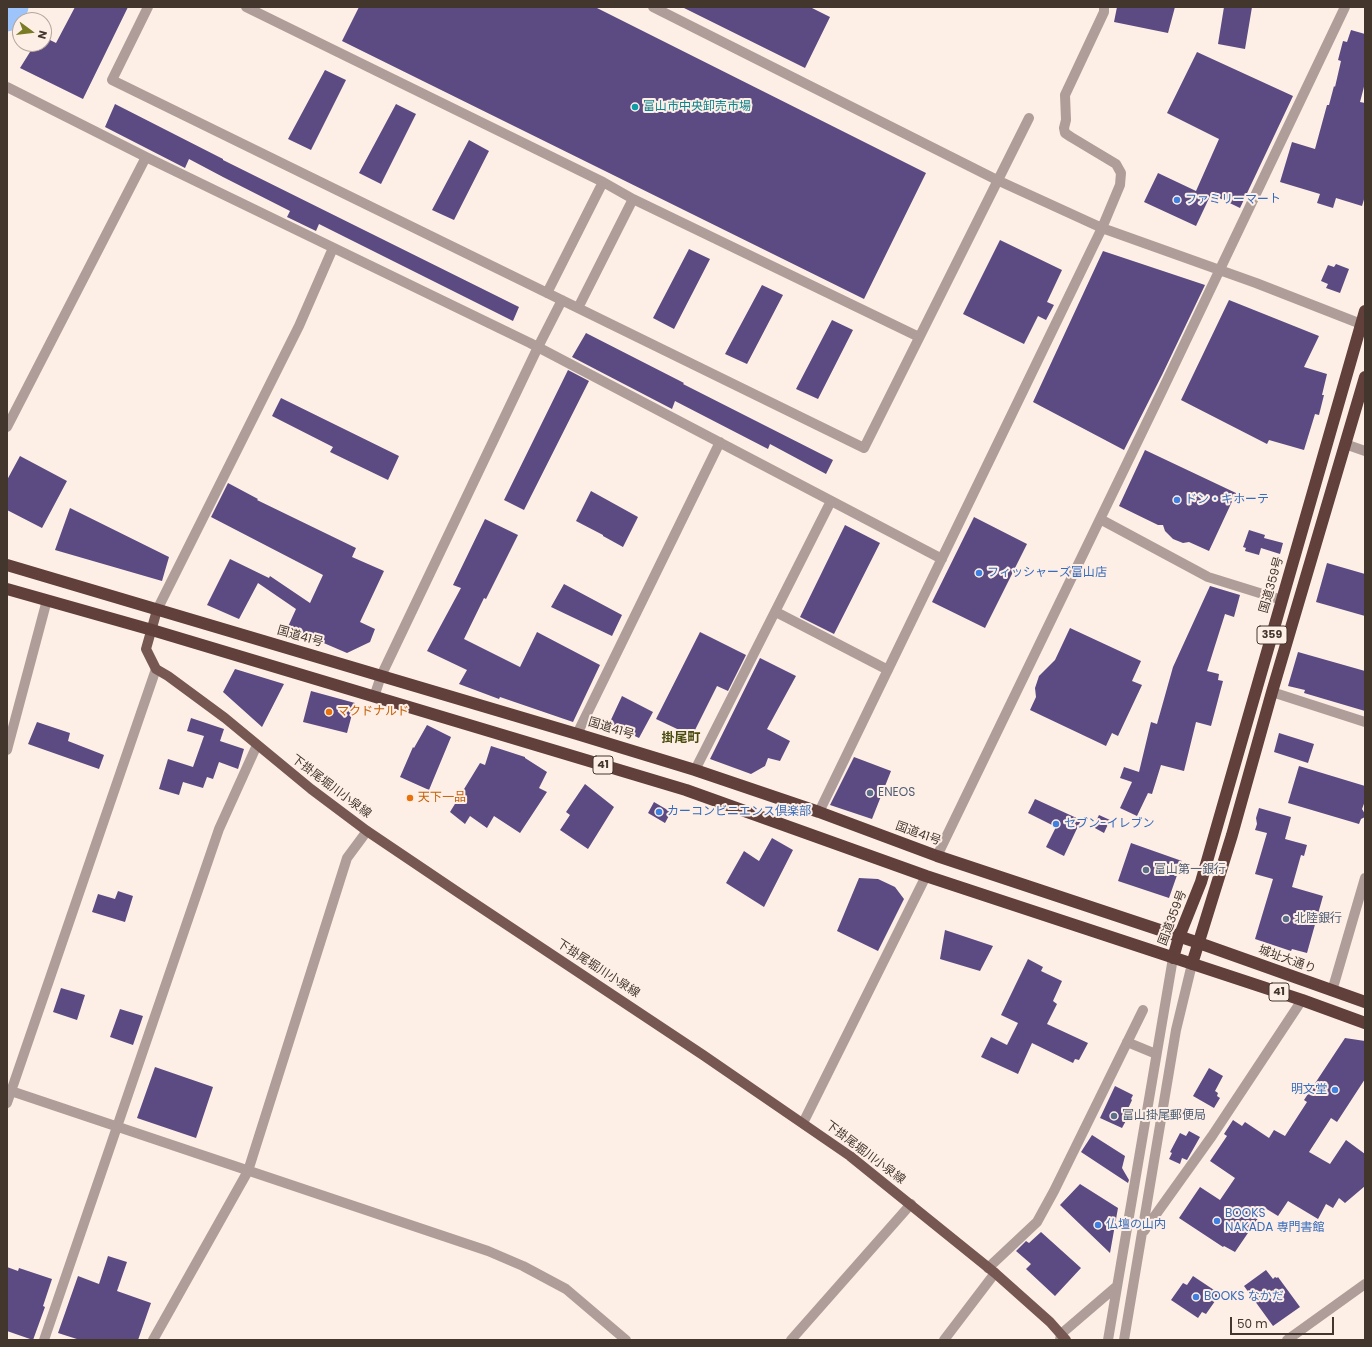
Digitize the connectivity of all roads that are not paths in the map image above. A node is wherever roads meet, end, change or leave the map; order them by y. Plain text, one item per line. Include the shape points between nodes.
1 (148, 7) edge
2 (246, 7) edge
3 (653, 7) edge
4 (1104, 7) edge
5 (1344, 7) edge
6 (7, 87) edge
7 (1029, 118) dead end
8 (146, 157) junction
9 (998, 180) junction
10 (602, 182) junction
11 (633, 199) junction
12 (1102, 228) junction
13 (334, 248) junction
14 (1219, 270) junction
15 (547, 292) junction
16 (562, 300) junction
17 (578, 308) junction
18 (1365, 311) edge
19 (1363, 325) edge
20 (919, 337) junction
21 (538, 347) junction
22 (1365, 377) edge
23 (7, 427) edge
24 (720, 442) junction
25 (1345, 444) junction
26 (1365, 450) edge
27 (831, 501) junction
28 (1100, 519) junction
29 (942, 559) junction
30 (7, 565) edge
31 (7, 589) edge
32 (47, 600) junction
33 (1282, 600) junction
34 (157, 610) junction
35 (776, 612) junction
36 (152, 630) junction
37 (156, 668) junction
38 (888, 670) junction
39 (381, 676) junction
40 (1272, 692) junction
41 (374, 697) junction
42 (11, 719) edge
43 (1365, 722) edge
44 (577, 734) junction
45 (257, 746) junction
46 (7, 750) edge
47 (695, 770) junction
48 (819, 812) junction
49 (367, 831) junction
50 (937, 856) junction
51 (926, 876) junction
52 (1365, 878) edge
53 (1179, 937) junction
54 (1199, 943) junction
55 (1173, 958) junction
56 (1192, 964) junction
57 (1332, 991) junction
58 (1302, 1000) junction
59 (1365, 1002) edge
60 (1143, 1010) dead end
61 (1365, 1022) edge
62 (1127, 1042) junction
63 (1156, 1054) junction
64 (11, 1091) junction
65 (7, 1103) edge
66 (803, 1123) junction
67 (118, 1126) junction
68 (248, 1171) junction
69 (911, 1204) junction
70 (1142, 1233) junction
71 (991, 1270) junction
72 (1365, 1284) edge
73 (1117, 1286) junction
74 (1062, 1338) edge
75 (44, 1340) edge
76 (153, 1340) edge
77 (626, 1340) edge
78 (791, 1340) edge
79 (944, 1340) edge
80 (1108, 1340) edge
81 (1124, 1340) edge
82 (1287, 1340) edge

1 - 15 street via 112,80
2 - 10 street
3 - 9 street
4 - 12 street via 1104,12 1064,96 1065,133 1120,168 1120,185
5 - 14 street
6 - 8 street
7 - 9 street
8 - 13 street
8 - 23 street
9 - 12 street
9 - 20 street
10 - 11 street
10 - 15 street
11 - 17 street
11 - 20 street
12 - 14 street
12 - 29 street
13 - 21 street
13 - 34 street via 299,326
14 - 19 street
14 - 28 street
15 - 16 street
16 - 17 street
16 - 21 street
17 - 20 street via 864,448
18 - 19 highway, 国道359号 / 359
19 - 33 highway, 国道359号 / 359 via 1338,400
21 - 24 street
21 - 39 street
22 - 25 highway, 359
24 - 27 street
24 - 44 street
25 - 26 street
25 - 40 highway, 359
27 - 29 street
27 - 35 street
28 - 33 street via 1208,577
28 - 50 street
29 - 38 street
30 - 34 highway, 国道41号 / 41
31 - 32 highway, 41
32 - 36 highway, 41
32 - 42 street
33 - 53 highway, 国道359号 / 359 via 1201,882
34 - 36 main road, 下掛尾堀川小泉線
34 - 39 highway, 国道41号 / 41
35 - 38 street
35 - 47 street
36 - 37 main road, 下掛尾堀川小泉線 via 146,649
36 - 41 highway, 41
37 - 45 main road, 下掛尾堀川小泉線 via 225,718
37 - 64 street
38 - 48 street
39 - 41 street
39 - 44 highway, 国道41号 / 41
40 - 43 street
40 - 54 highway, 359
41 - 51 highway, 41 via 686,790
42 - 46 street
44 - 47 highway, 国道41号 / 41
45 - 49 main road, 下掛尾堀川小泉線
45 - 67 street via 219,828
47 - 48 highway, 国道41号 / 41
48 - 50 highway, 国道41号 / 41
49 - 66 main road, 下掛尾堀川小泉線
49 - 68 street via 347,858
50 - 53 highway, 国道41号 / 41
51 - 55 highway, 41
51 - 66 street
52 - 57 street
53 - 54 highway, 国道41号 / 41
53 - 55 highway, 国道359号 / 359
54 - 56 highway, 359
54 - 57 highway, 城址大通り / 41
55 - 56 highway, 41
55 - 63 street
56 - 58 highway, 41
56 - 70 street via 1176,1030
57 - 59 highway, 城址大通り / 41
58 - 61 highway, 41
58 - 70 street via 1212,1136
60 - 62 street
62 - 63 street
62 - 71 street via 1037,1222
63 - 73 street
64 - 65 street
64 - 67 street
66 - 69 main road, 下掛尾堀川小泉線
67 - 68 street
67 - 75 street
68 - 76 street
68 - 77 street via 488,1251 523,1266 566,1289
69 - 71 main road, 下掛尾堀川小泉線
69 - 78 street
70 - 81 street
71 - 74 main road, 下掛尾堀川小泉線 via 1050,1322
71 - 79 street
72 - 82 street
73 - 74 street
73 - 80 street

